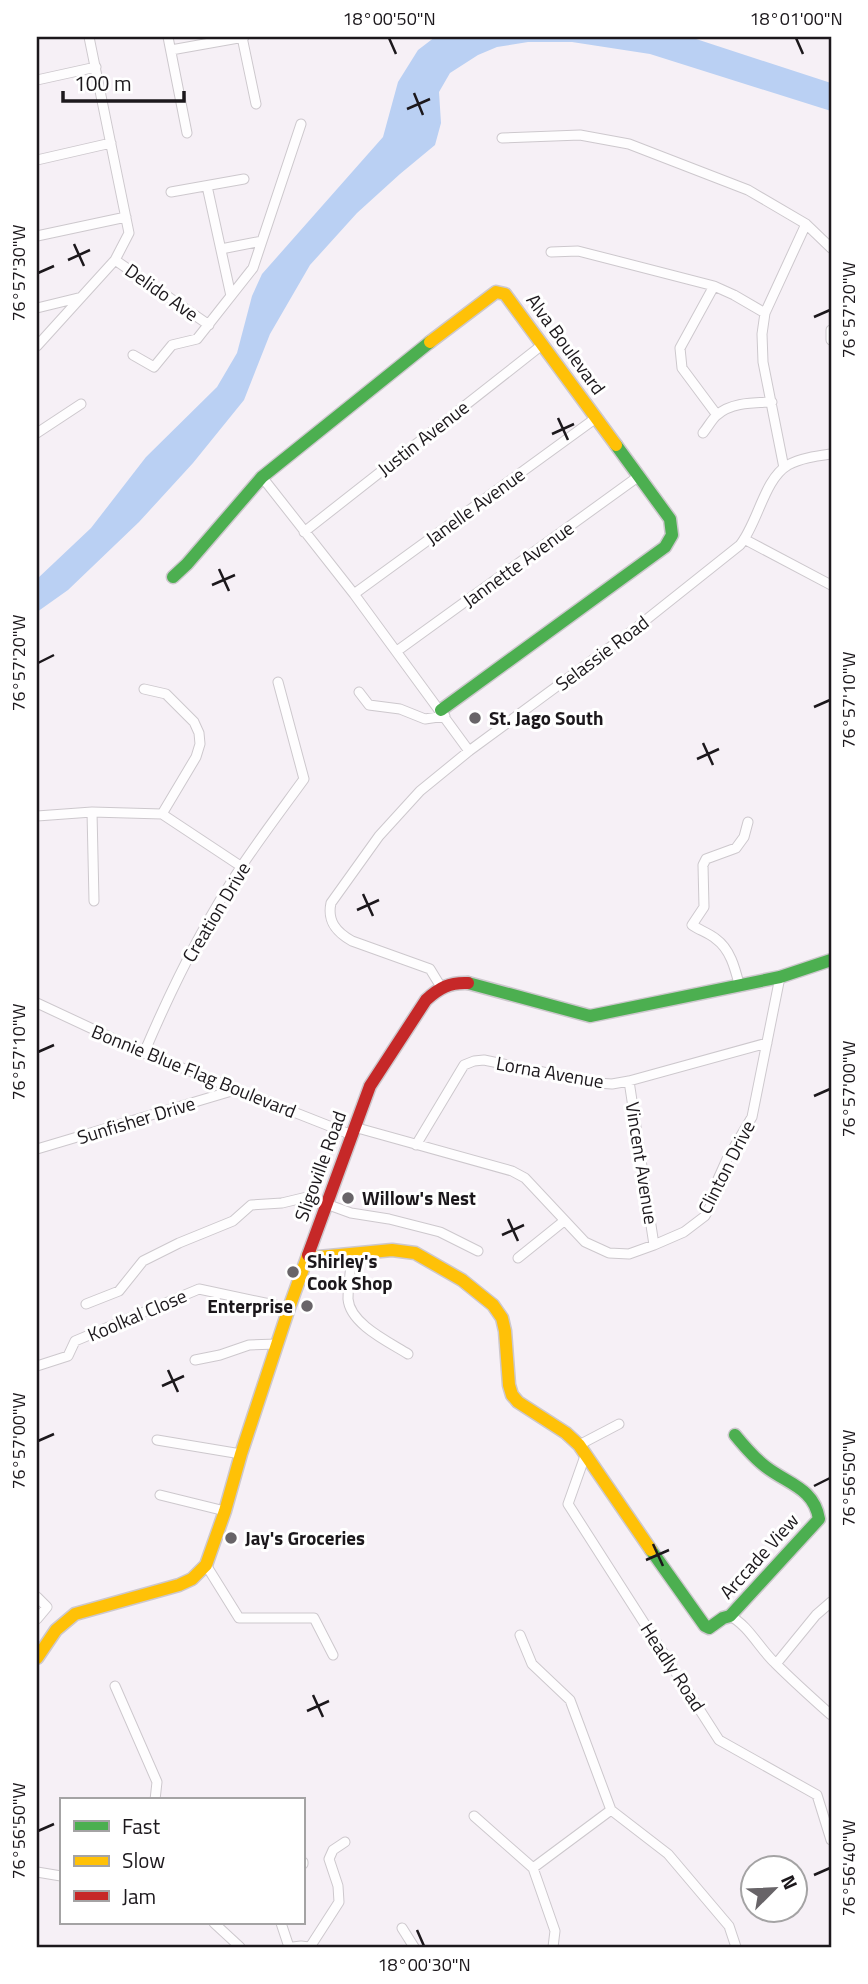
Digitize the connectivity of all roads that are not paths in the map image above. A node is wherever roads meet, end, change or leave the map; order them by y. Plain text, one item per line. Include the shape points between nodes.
1 (89, 37) edge
2 (168, 37) edge
3 (243, 37) edge
4 (171, 50) junction
5 (96, 67) junction
6 (37, 80) edge
7 (256, 104) dead end
8 (301, 124) dead end
9 (187, 133) dead end
10 (502, 138) dead end
11 (111, 143) junction
12 (37, 160) edge
13 (244, 179) dead end
14 (207, 186) junction
15 (171, 192) dead end
16 (126, 217) junction
17 (806, 224) junction
18 (37, 236) edge
19 (262, 241) junction
20 (831, 248) edge
21 (221, 249) junction
22 (551, 252) dead end
23 (115, 260) junction
24 (713, 286) junction
25 (231, 296) junction
26 (80, 298) junction
27 (37, 308) edge
28 (765, 313) junction
29 (209, 325) junction
30 (831, 330) edge
31 (831, 340) edge
32 (542, 345) junction
33 (37, 346) edge
34 (133, 355) dead end
35 (772, 402) junction
36 (81, 404) dead end
37 (718, 415) junction
38 (596, 418) junction
39 (37, 433) edge
40 (703, 433) dead end
41 (831, 454) edge
42 (784, 468) junction
43 (639, 476) junction
44 (261, 477) junction
45 (304, 532) junction
46 (744, 539) junction
47 (173, 577) dead end
48 (831, 585) edge
49 (354, 594) junction
50 (397, 651) junction
51 (278, 682) dead end
52 (144, 689) dead end
53 (359, 692) dead end
54 (443, 713) junction
55 (469, 751) junction
56 (92, 812) junction
57 (162, 814) junction
58 (37, 816) edge
59 (748, 822) dead end
60 (242, 867) junction
61 (94, 901) dead end
62 (831, 960) edge
63 (780, 977) junction
64 (739, 984) junction
65 (441, 987) junction
66 (37, 1003) edge
67 (766, 1042) junction
68 (144, 1053) junction
69 (629, 1081) junction
70 (235, 1090) junction
71 (353, 1131) junction
72 (416, 1145) junction
73 (37, 1149) edge
74 (327, 1205) junction
75 (564, 1221) junction
76 (654, 1245) junction
77 (478, 1251) dead end
78 (352, 1255) junction
79 (308, 1258) junction
80 (518, 1258) dead end
81 (86, 1304) dead end
82 (289, 1308) junction
83 (277, 1344) junction
84 (408, 1354) dead end
85 (195, 1360) dead end
86 (37, 1366) edge
87 (619, 1424) dead end
88 (735, 1435) dead end
89 (157, 1440) dead end
90 (582, 1450) junction
91 (242, 1454) junction
92 (160, 1495) dead end
93 (225, 1511) junction
94 (206, 1565) junction
95 (37, 1597) edge
96 (831, 1602) edge
97 (730, 1616) junction
98 (37, 1619) edge
99 (520, 1635) dead end
100 (333, 1655) dead end
101 (37, 1658) edge
102 (776, 1664) junction
103 (115, 1686) dead end
104 (831, 1715) edge
105 (155, 1798) edge
106 (611, 1810) junction
107 (474, 1816) dead end
108 (831, 1836) edge
109 (345, 1842) dead end
110 (533, 1868) junction
111 (37, 1872) edge
112 (60, 1875) edge
113 (215, 1924) edge
114 (281, 1924) edge
115 (402, 1928) dead end
116 (240, 1947) edge
117 (291, 1947) edge
118 (310, 1947) edge
119 (414, 1947) edge
120 (553, 1947) edge
121 (736, 1947) edge

1 - 5 street
2 - 4 street
3 - 4 street
3 - 7 street
4 - 9 street
5 - 6 street
5 - 11 street
8 - 19 street
10 - 17 street via 580,135 629,144 748,190
11 - 12 street
11 - 16 street
13 - 14 street
14 - 15 street
14 - 21 street
16 - 18 street
16 - 23 street via 130,233
17 - 20 street
17 - 28 street
19 - 21 street
19 - 25 street via 253,268
21 - 25 street
22 - 24 street via 578,251
23 - 26 street
23 - 29 street, Delido Ave
24 - 28 street
24 - 37 street via 680,348 682,368
25 - 29 street
26 - 27 street
26 - 33 street
28 - 35 street via 763,362
29 - 34 street via 195,341 172,345 156,366
30 - 31 street
32 - 38 street, Alva Boulevard
32 - 44 street, Alva Boulevard via 505,294 496,292
32 - 45 street, Justin Avenue
35 - 37 street via 748,403
35 - 42 street
36 - 39 street
37 - 40 street
38 - 43 street, Alva Boulevard
38 - 49 street, Janelle Avenue
41 - 42 street
42 - 46 street, Selassie Road via 767,491
43 - 50 street, Jannette Avenue
43 - 54 street, Alva Boulevard via 670,519 672,535 665,548
44 - 45 street
44 - 47 street
45 - 49 street
46 - 48 street
46 - 55 street, Selassie Road via 693,584
49 - 50 street
50 - 54 street
51 - 60 street, Creation Drive via 304,779
52 - 57 street via 166,694 199,733 196,757
53 - 54 street via 369,705 400,709 425,719
54 - 55 street
55 - 65 street, Selassie Road via 399,812 330,908 331,921 340,935 430,969
56 - 57 street
56 - 58 street
56 - 61 street
57 - 60 street
59 - 64 street via 736,848 706,859 702,865 704,908 692,925 719,940 732,960
60 - 68 street, Creation Drive via 169,992
62 - 63 street
63 - 64 street
63 - 67 street, Clinton Drive
64 - 65 street via 590,1016 474,984 456,982
65 - 71 street, Sligoville Road via 426,1000 386,1059
66 - 68 street, Bonnie Blue Flag Boulevard
67 - 69 street, Lorna Avenue
67 - 76 street, Clinton Drive via 752,1117 727,1159 715,1199 705,1216 684,1232
68 - 70 street, Bonnie Blue Flag Boulevard
69 - 72 street, Lorna Avenue via 597,1083 474,1061 464,1065
69 - 76 street, Vincent Avenue
70 - 71 street, Bonnie Blue Flag Boulevard
70 - 73 street, Sunfisher Drive
71 - 72 street, Clinton Drive
71 - 74 street, Sligoville Road
72 - 75 street, Clinton Drive via 512,1171 525,1178
74 - 77 street via 440,1232
74 - 79 street, Sligoville Road
74 - 81 street via 307,1197 251,1205 233,1221 143,1261 119,1291
75 - 76 street, Clinton Drive via 585,1242 609,1253 629,1254
75 - 80 street
78 - 79 street
78 - 84 street via 351,1310 370,1331
78 - 90 street via 392,1250 415,1253 462,1280 493,1305 505,1331 512,1395
79 - 82 street, Sligoville Road
82 - 83 street, Sligoville Road
82 - 86 street, Koolkal Close via 199,1289 75,1341 68,1356
83 - 85 street via 249,1345
83 - 91 street, Sligoville Road
87 - 90 street
88 - 97 street, Arccade View via 768,1469 814,1500 819,1519
89 - 91 street
90 - 97 street via 705,1626
90 - 108 street, Headly Road via 568,1504 719,1740 817,1795
91 - 93 street, Sligoville Road
92 - 93 street
93 - 94 street, Sligoville Road
94 - 100 street via 239,1618 314,1618
94 - 101 street via 179,1585 69,1616
95 - 98 street via 47,1607
96 - 102 street
97 - 102 street via 744,1625
99 - 106 street via 532,1664 570,1700
102 - 104 street
103 - 105 street via 157,1782
106 - 110 street
106 - 121 street via 668,1854 729,1926
107 - 110 street
109 - 118 street via 329,1859 339,1902
110 - 120 street via 555,1931
111 - 112 street
113 - 116 street
114 - 117 street
115 - 119 street
117 - 118 street

